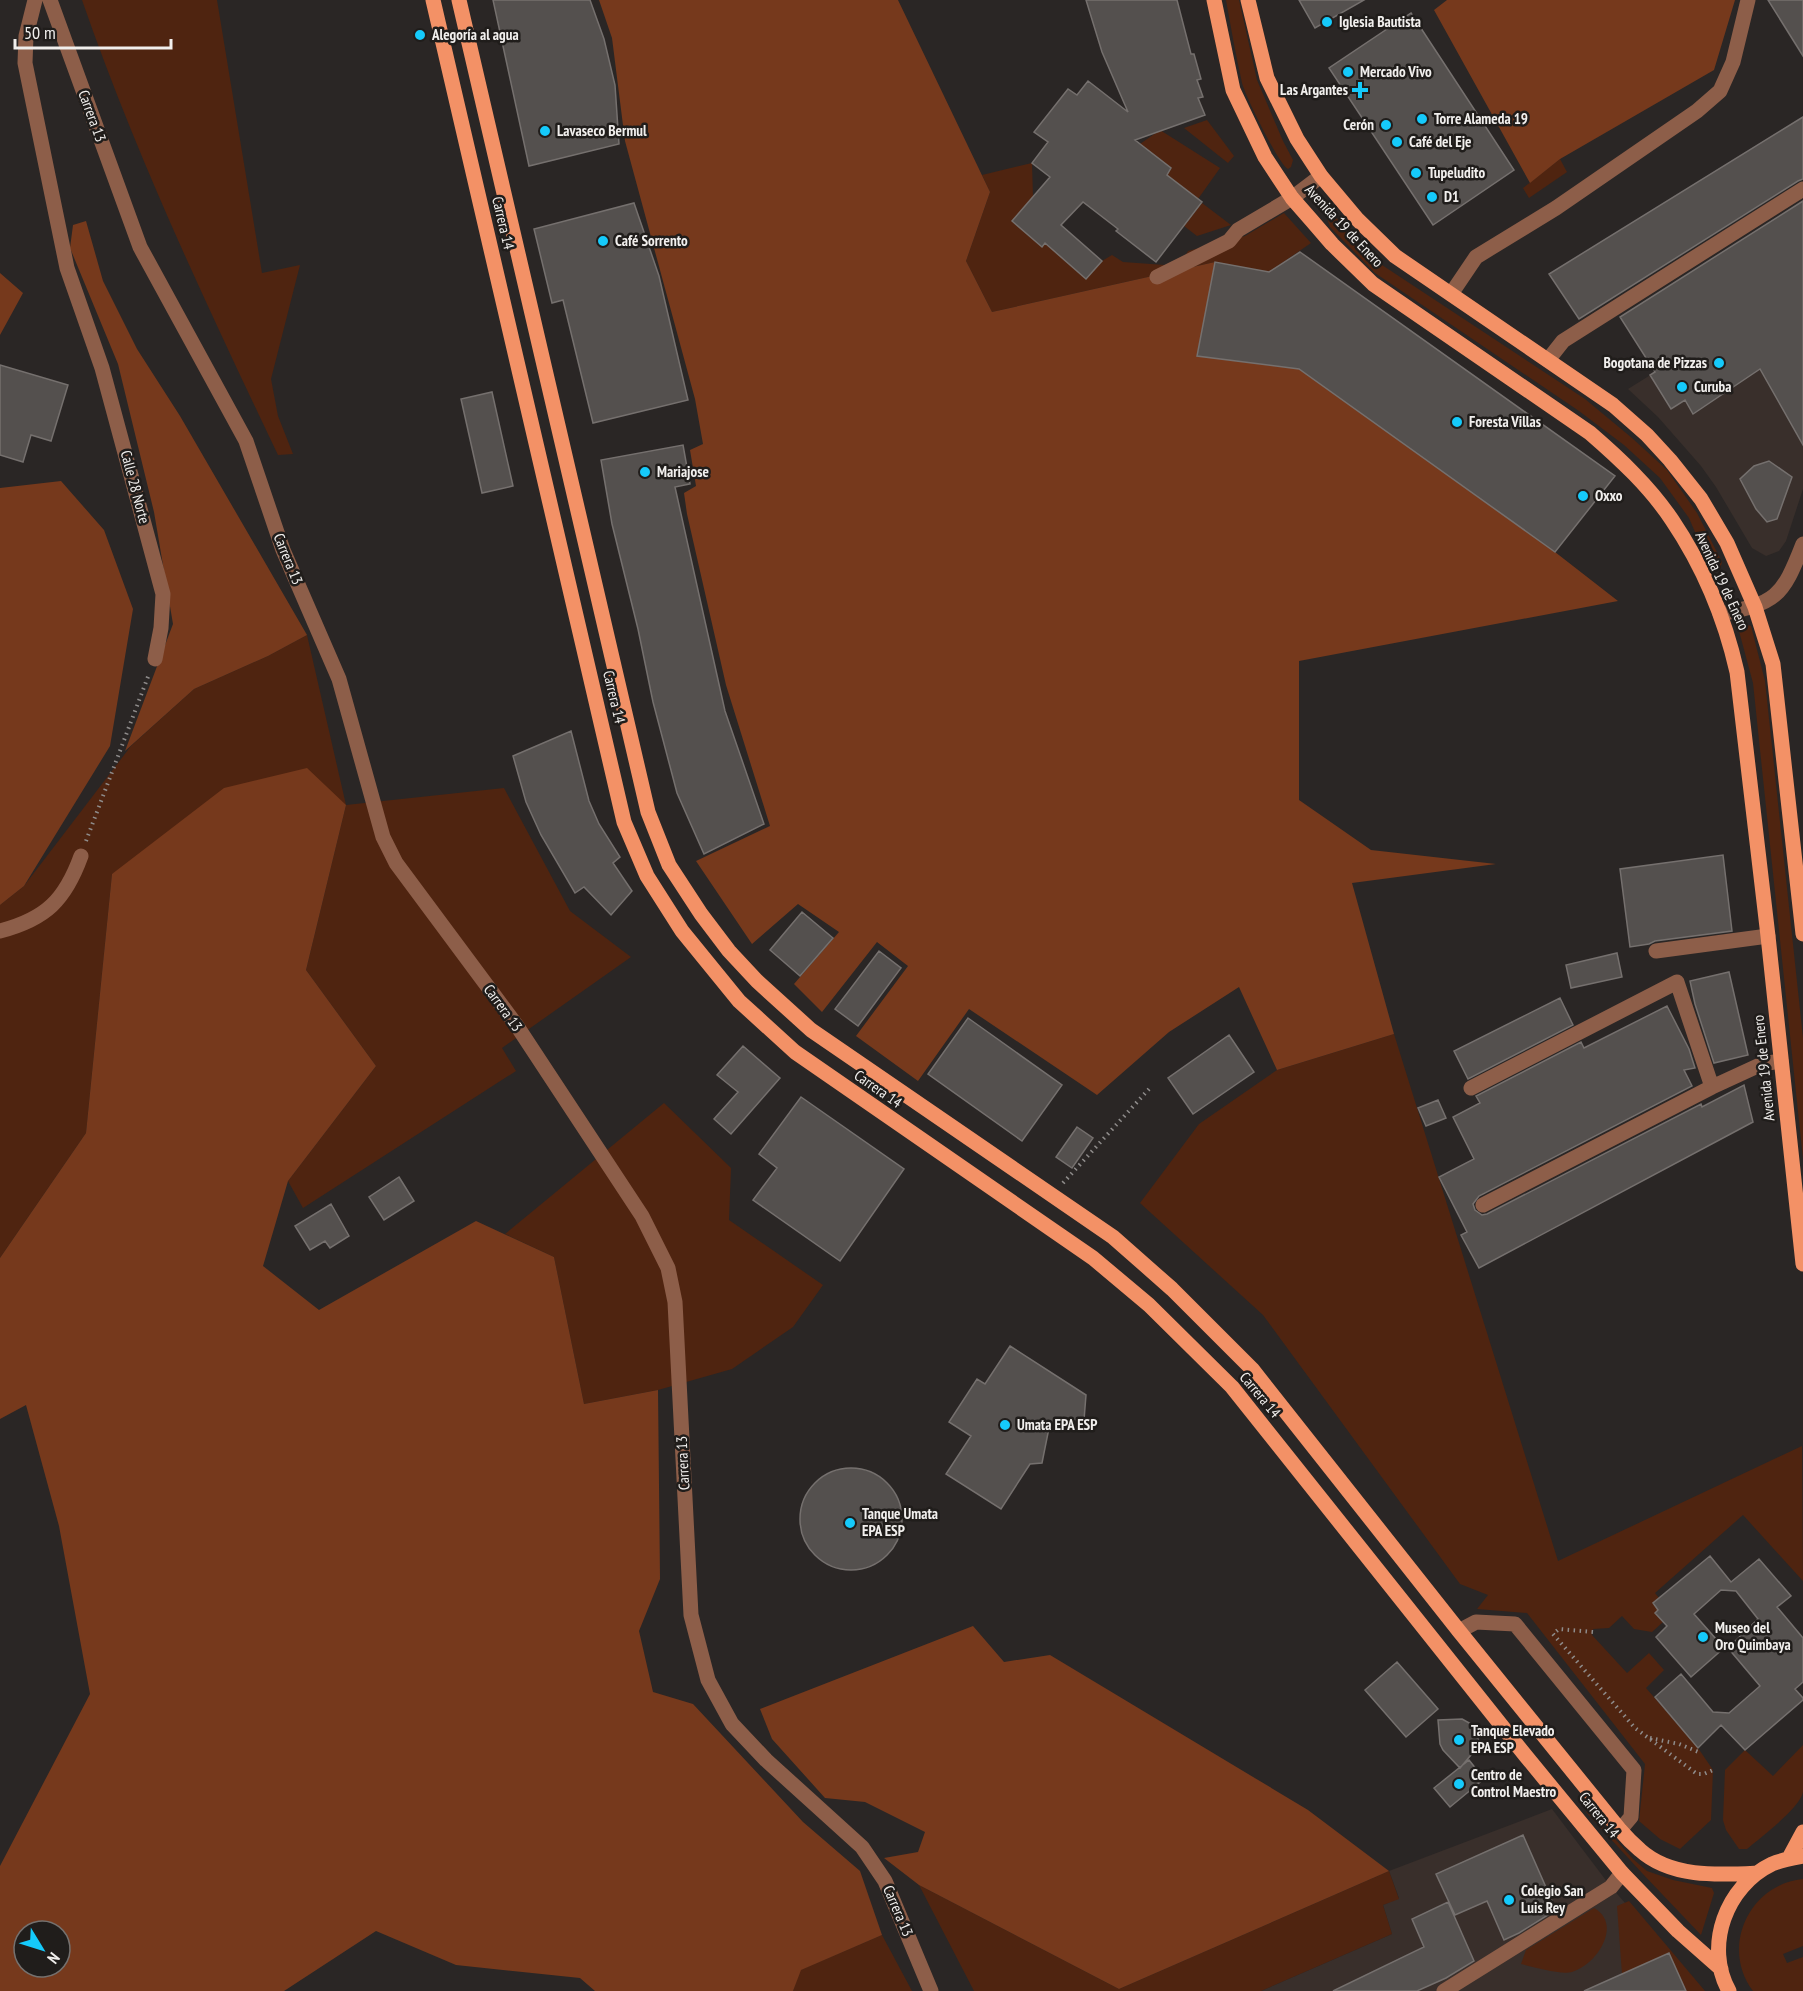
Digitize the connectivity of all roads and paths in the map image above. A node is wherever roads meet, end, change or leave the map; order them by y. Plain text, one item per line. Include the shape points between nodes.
1 (35, 0) edge
2 (50, 0) edge
3 (433, 0) edge
4 (459, 0) edge
5 (1214, 0) edge
6 (1248, 0) edge
7 (1748, 0) edge
8 (1321, 176) junction
9 (1803, 189) edge
10 (1292, 198) junction
11 (1157, 277) dead end
12 (1451, 294) junction
13 (1548, 360) junction
14 (1803, 544) edge
15 (1755, 607) junction
16 (1720, 614) junction
17 (155, 658) joint
18 (81, 856) joint
19 (0, 931) edge
20 (1803, 934) edge
21 (1768, 936) junction
22 (1656, 951) dead end
23 (1781, 1061) junction
24 (1712, 1087) junction
25 (1471, 1088) dead end
26 (1149, 1089) dead end
27 (1053, 1195) junction
28 (1482, 1205) dead end
29 (1803, 1264) edge
30 (1459, 1631) junction
31 (1593, 1632) dead end
32 (1648, 1738) junction
33 (1701, 1753) dead end
34 (1713, 1770) dead end
35 (1620, 1830) junction
36 (1803, 1832) edge
37 (1796, 1857) edge
38 (1622, 1873) junction
39 (1757, 1873) junction
40 (1721, 1969) junction
41 (932, 1991) edge
42 (1444, 1991) edge
43 (1730, 1991) edge

1 - 17 street, Calle 28 Norte via 26,36 25,63 67,268 102,368 163,594
2 - 41 street, Carrera 13 via 140,247 246,441 283,550 339,679 383,837 396,863 517,1026 642,1216 668,1268 675,1302 691,1615 708,1680 732,1724 862,1847 885,1881
3 - 38 main road, Carrera 14 via 624,822 647,876 682,931 739,1001 795,1052 1093,1258 1189,1343 1232,1388
4 - 27 main road, Carrera 14 via 648,812 669,866 729,951 811,1030
5 - 10 main road, Avenida 19 de Enero via 1233,90 1265,157
6 - 8 main road, Avenida 19 de Enero via 1267,78 1296,139
7 - 12 street via 1733,62 1720,91 1556,208 1476,257
8 - 10 street
8 - 12 main road, Avenida 19 de Enero via 1395,256
9 - 13 street via 1563,341
10 - 11 street via 1238,230 1229,241
10 - 16 main road, Avenida 19 de Enero via 1373,284 1590,433 1622,461 1672,520
12 - 13 main road, Avenida 19 de Enero
13 - 15 main road, Avenida 19 de Enero via 1613,405 1670,460 1701,499 1727,543
14 - 15 street via 1791,577 1776,596
15 - 16 street
15 - 20 main road, Avenida 19 de Enero via 1773,664
16 - 21 main road, Avenida 19 de Enero via 1737,672
17 - 18 path
18 - 19 street via 56,903 34,920
21 - 22 street
21 - 23 main road, Avenida 19 de Enero
23 - 24 street via 1762,1064
23 - 29 main road, Avenida 19 de Enero
24 - 25 street via 1677,982
24 - 28 street
26 - 27 path
27 - 30 main road, Carrera 14 via 1113,1237 1252,1369
30 - 35 main road, Carrera 14
30 - 35 street via 1476,1622 1515,1624 1634,1770 1631,1817
31 - 32 path via 1559,1629 1553,1634
32 - 33 path
32 - 34 path via 1697,1774
35 - 39 main road, Carrera 14 via 1641,1851 1684,1871
36 - 37 main road
37 - 39 main road
38 - 40 main road, Carrera 14
38 - 42 street via 1611,1887
39 - 40 main road via 1732,1900 1724,1916 1719,1943
40 - 43 main road

